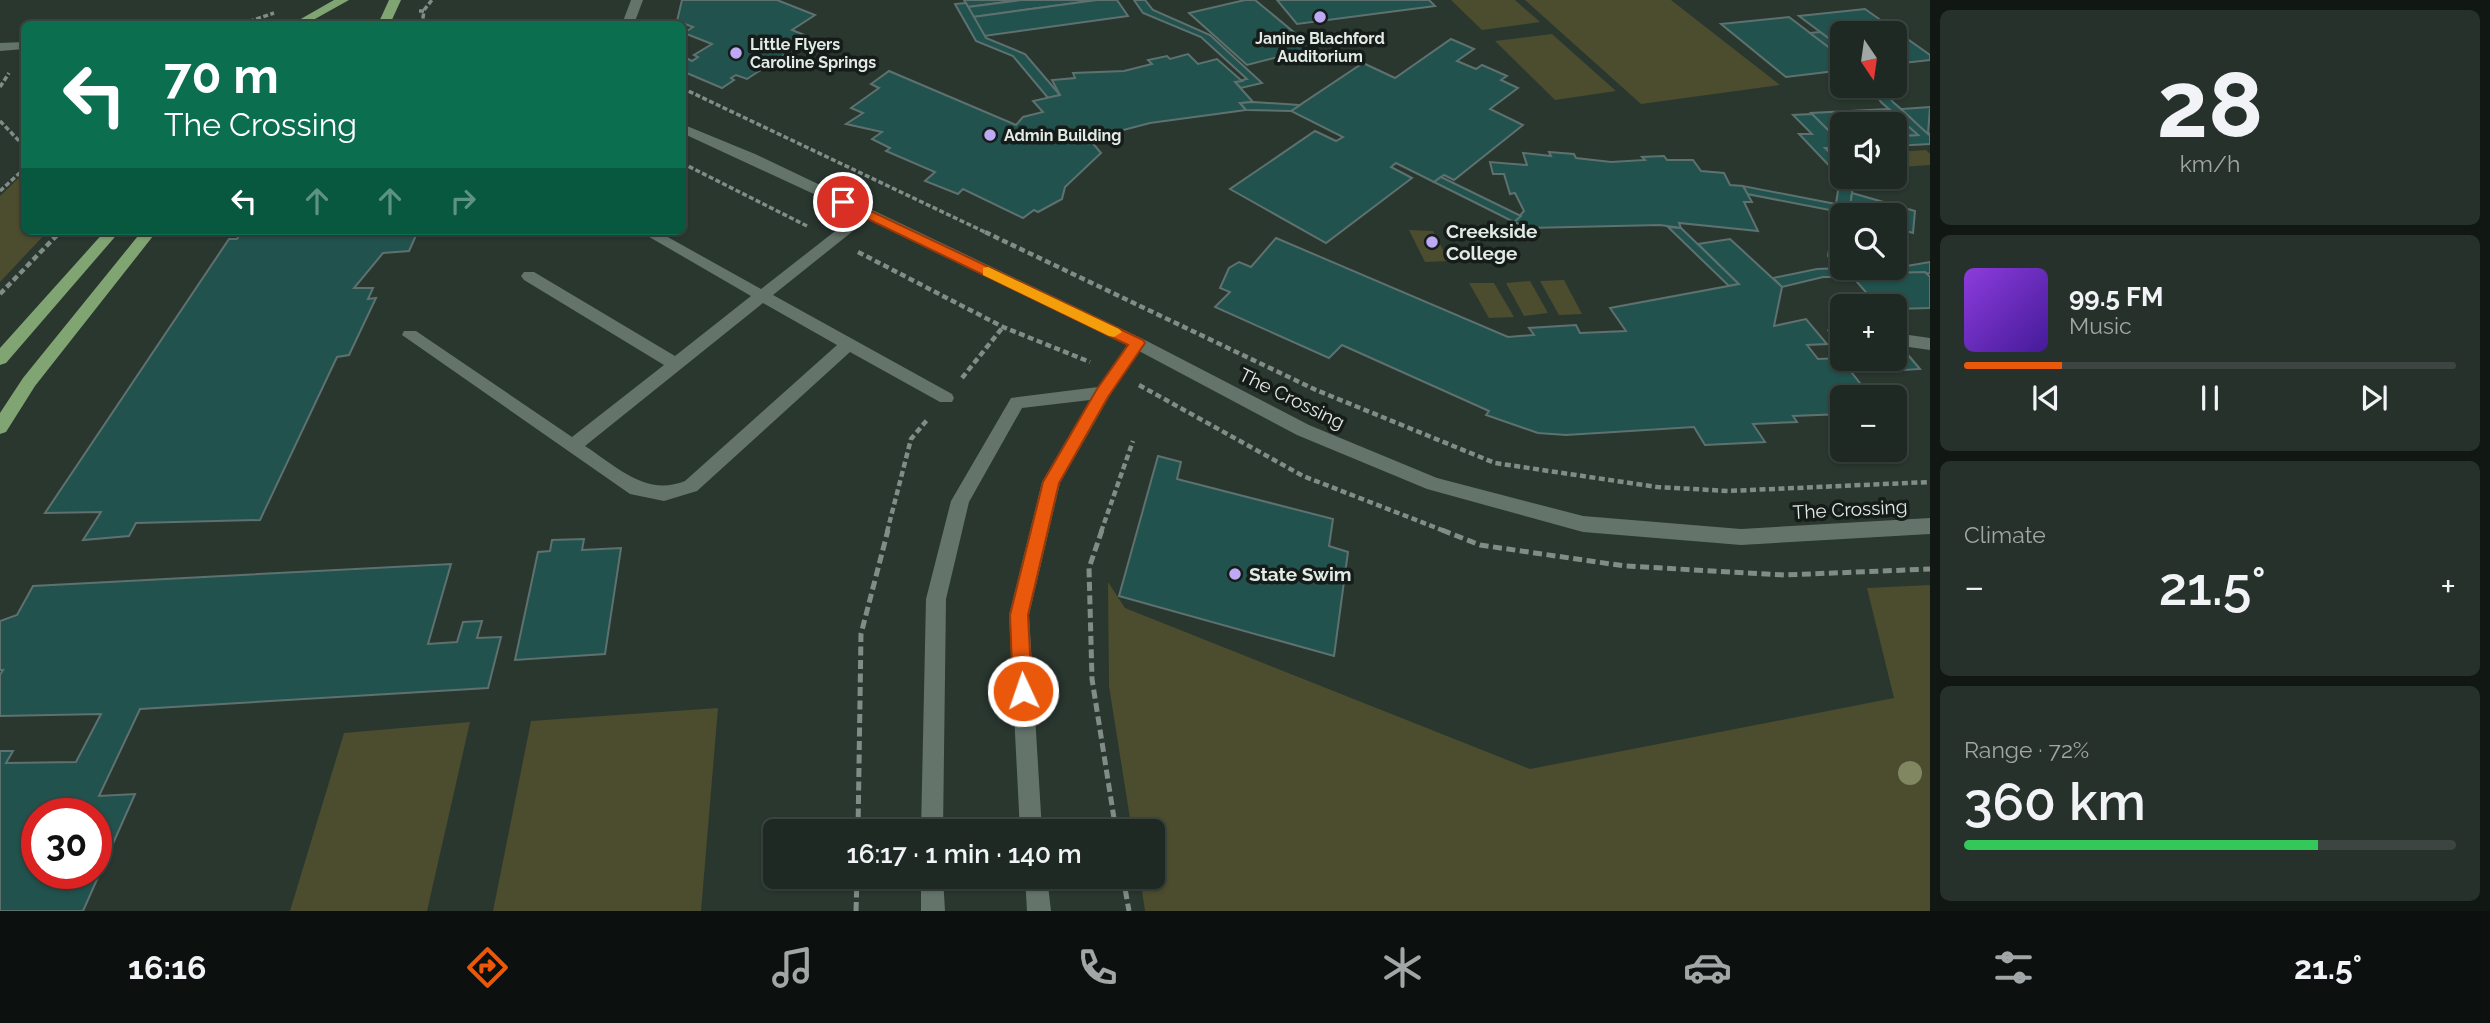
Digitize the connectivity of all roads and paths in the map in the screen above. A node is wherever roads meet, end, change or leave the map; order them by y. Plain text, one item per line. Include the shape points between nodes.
1 (343, 0) edge
2 (395, 0) edge
3 (432, 0) edge
4 (637, 0) edge
5 (424, 10) dead end
6 (304, 21) edge
7 (385, 21) edge
8 (629, 21) edge
9 (21, 46) edge
10 (0, 47) edge
11 (686, 90) edge
12 (0, 121) edge
13 (686, 130) edge
14 (21, 143) edge
15 (21, 172) edge
16 (0, 191) edge
17 (867, 213) junction
18 (57, 235) edge
19 (109, 235) edge
20 (147, 235) edge
21 (653, 235) edge
22 (529, 276) dead end
23 (0, 294) edge
24 (761, 297) junction
25 (1003, 327) dead end
26 (410, 335) dead end
27 (1907, 341) edge
28 (1138, 343) junction
29 (848, 344) junction
30 (1930, 344) edge
31 (0, 359) edge
32 (675, 364) junction
33 (1102, 393) junction
34 (946, 398) junction
35 (0, 427) edge
36 (1133, 441) dead end
37 (574, 444) junction
38 (1930, 482) edge
39 (1930, 526) edge
40 (858, 819) edge
41 (932, 819) edge
42 (1030, 819) edge
43 (1114, 819) edge
44 (857, 889) edge
45 (932, 889) edge
46 (1037, 889) edge
47 (1125, 889) edge
48 (856, 911) edge
49 (933, 911) edge
50 (1039, 911) edge
51 (1129, 911) edge

1 - 6 main road
2 - 7 main road
3 - 5 path
4 - 8 street
9 - 10 street
11 - 38 path via 1316,390 1495,463 1657,487 1728,491
12 - 14 path
13 - 17 street, The Crossing
15 - 16 path
17 - 24 street
17 - 28 street, The Crossing
18 - 23 path
19 - 31 main road
20 - 35 main road via 29,382
21 - 24 street
22 - 32 street
24 - 29 street
24 - 32 street
25 - 34 path
26 - 37 street
27 - 30 street
28 - 33 street
28 - 39 street, The Crossing via 1303,429 1433,484 1583,524 1741,537
29 - 34 street
29 - 37 street via 691,486 676,493 656,496 636,489
32 - 37 street
33 - 41 street via 1017,402 960,501 936,599
33 - 42 street via 1051,482 1019,615
34 - 40 path via 911,439 861,634
36 - 43 path via 1089,568 1093,679
44 - 48 path
45 - 49 street
46 - 50 street
47 - 51 path

